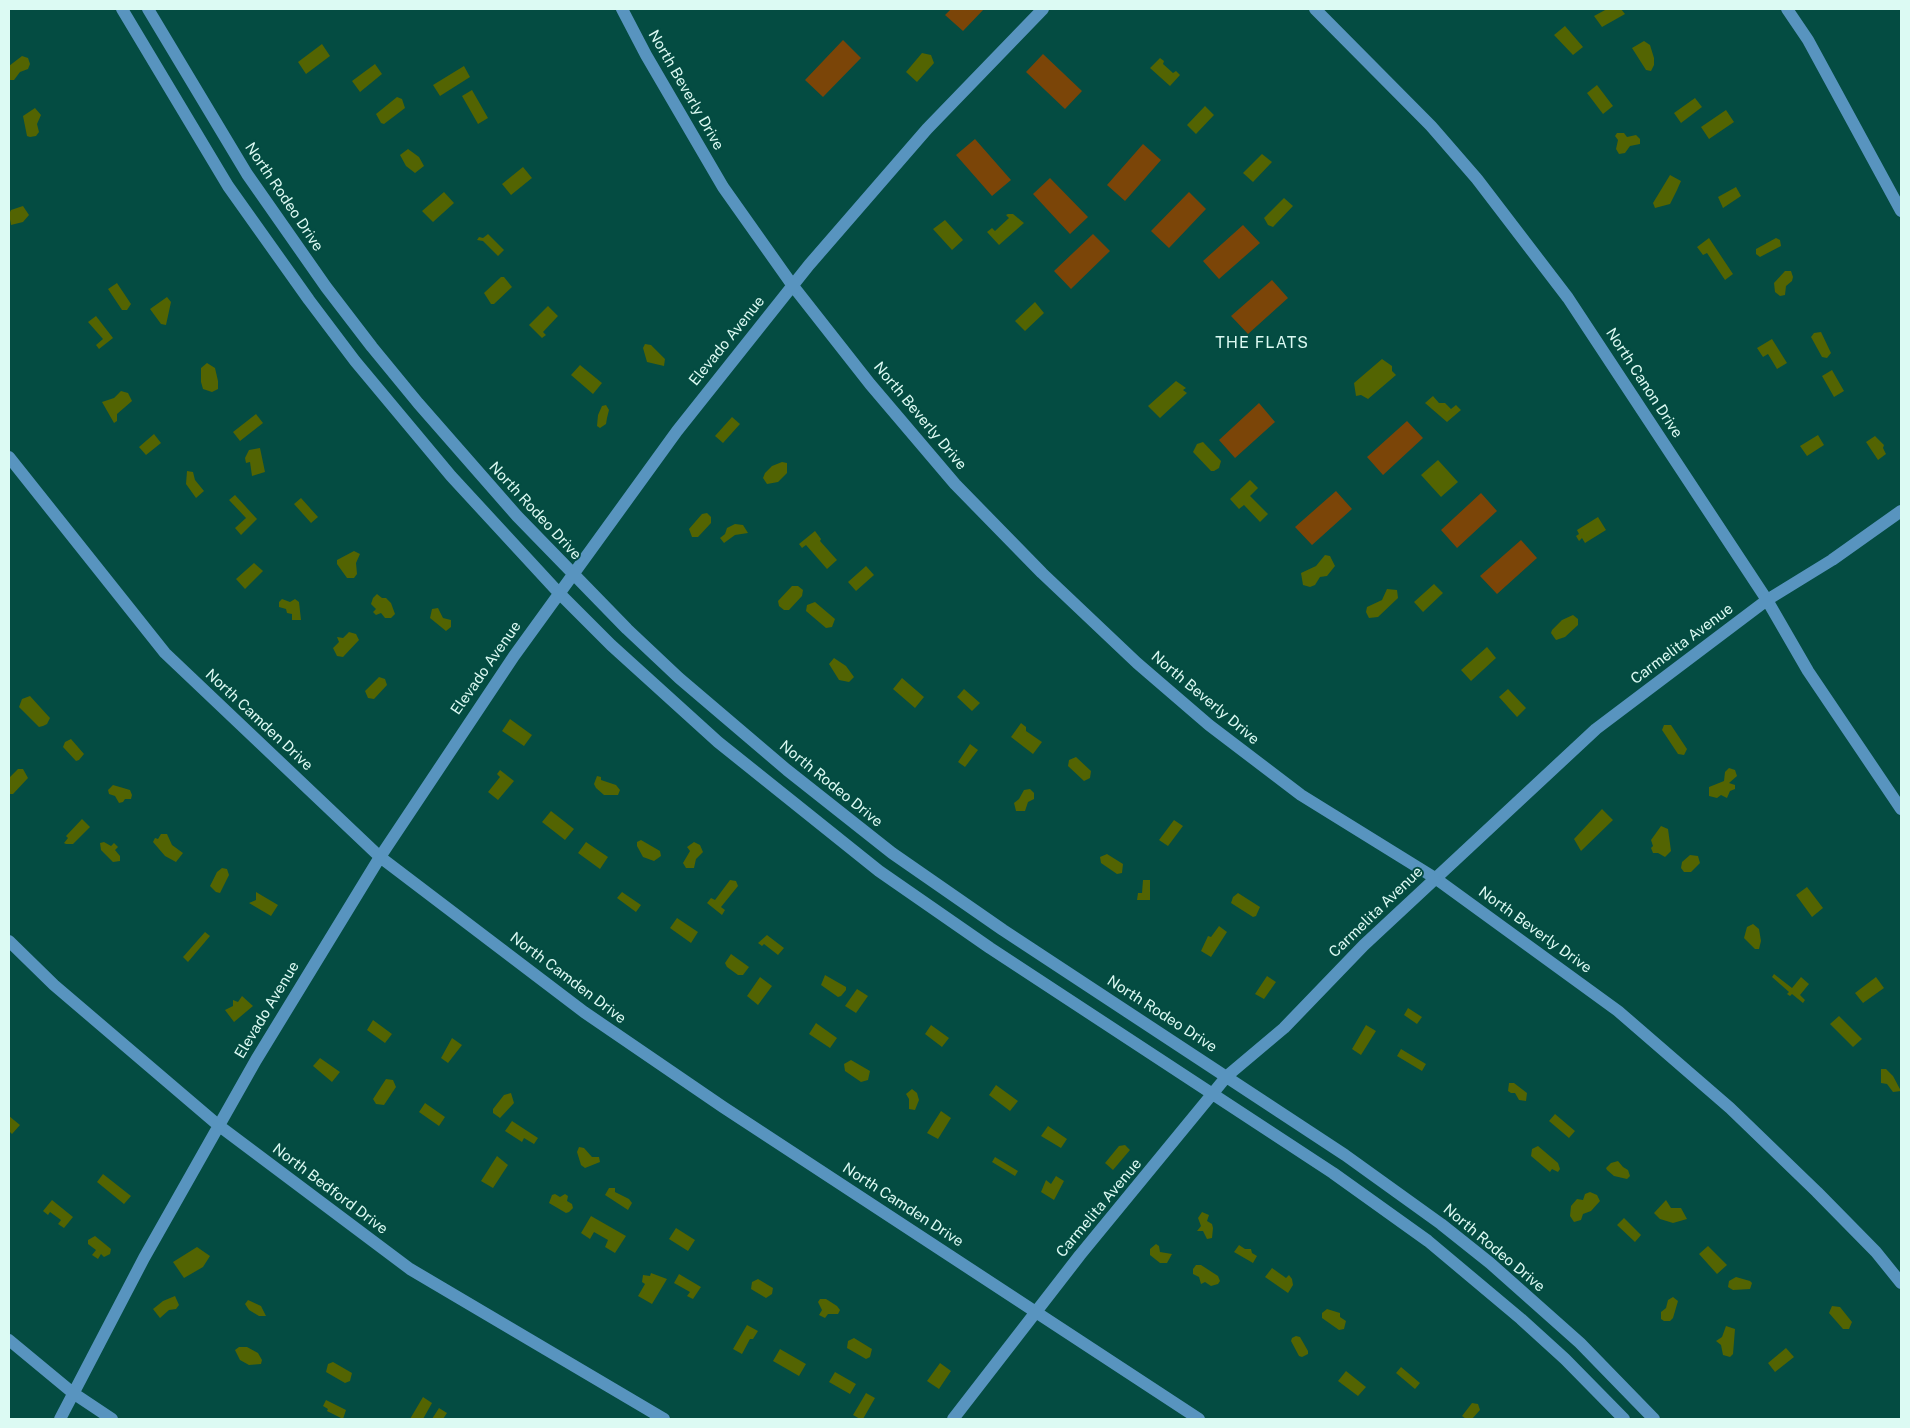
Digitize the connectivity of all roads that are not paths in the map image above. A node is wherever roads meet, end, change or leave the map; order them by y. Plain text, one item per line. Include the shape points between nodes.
1 (122, 9) edge
2 (148, 9) edge
3 (622, 9) edge
4 (1043, 9) edge
5 (1315, 9) edge
6 (1787, 9) edge
7 (1901, 211) edge
8 (793, 286) junction
9 (9, 457) edge
10 (1901, 511) edge
11 (572, 574) junction
12 (558, 592) junction
13 (1767, 600) junction
14 (1901, 810) edge
15 (380, 857) junction
16 (1435, 878) junction
17 (9, 940) edge
18 (1227, 1076) junction
19 (1213, 1092) junction
20 (218, 1125) junction
21 (1901, 1283) edge
22 (1037, 1312) junction
23 (9, 1340) edge
24 (73, 1393) junction
25 (60, 1419) edge
26 (112, 1419) edge
27 (664, 1419) edge
28 (953, 1419) edge
29 (1199, 1419) edge
30 (1624, 1419) edge
31 (1654, 1419) edge

1 - 12 street via 223,178 308,300 413,432
2 - 11 street, North Rodeo Drive via 247,174 332,295 468,462
3 - 8 street, North Beverly Drive via 723,186
4 - 8 street, Elevado Avenue via 927,129
5 - 13 street, North Canon Drive via 1431,126 1522,236 1614,366
6 - 7 street via 1808,40
8 - 11 street, Elevado Avenue via 677,431
8 - 16 street, North Beverly Drive via 955,484 1137,663 1209,725 1301,795
9 - 15 street, North Camden Drive via 165,653
10 - 13 street, Carmelita Avenue via 1832,560
11 - 12 street, Elevado Avenue
11 - 18 street, North Rodeo Drive via 679,678 839,812 946,891
12 - 15 street, Elevado Avenue
12 - 19 street via 664,694 826,830 958,926
13 - 14 street, North Canon Drive via 1808,671
13 - 16 street, Carmelita Avenue via 1596,729
15 - 20 street, Elevado Avenue
15 - 22 street, North Camden Drive via 584,1012
16 - 18 street, Carmelita Avenue via 1284,1028
16 - 21 street, North Beverly Drive via 1633,1024 1730,1108 1876,1252
17 - 20 street, North Bedford Drive via 54,985
18 - 19 street, Carmelita Avenue
18 - 31 street, North Rodeo Drive via 1394,1189 1490,1263 1580,1343
19 - 22 street, Carmelita Avenue
19 - 30 street via 1428,1241 1529,1326
20 - 24 street, Elevado Avenue
20 - 27 street, North Bedford Drive via 410,1269
22 - 28 street, Carmelita Avenue
22 - 29 street, North Camden Drive
23 - 24 street
24 - 25 street, Elevado Avenue
24 - 26 street

